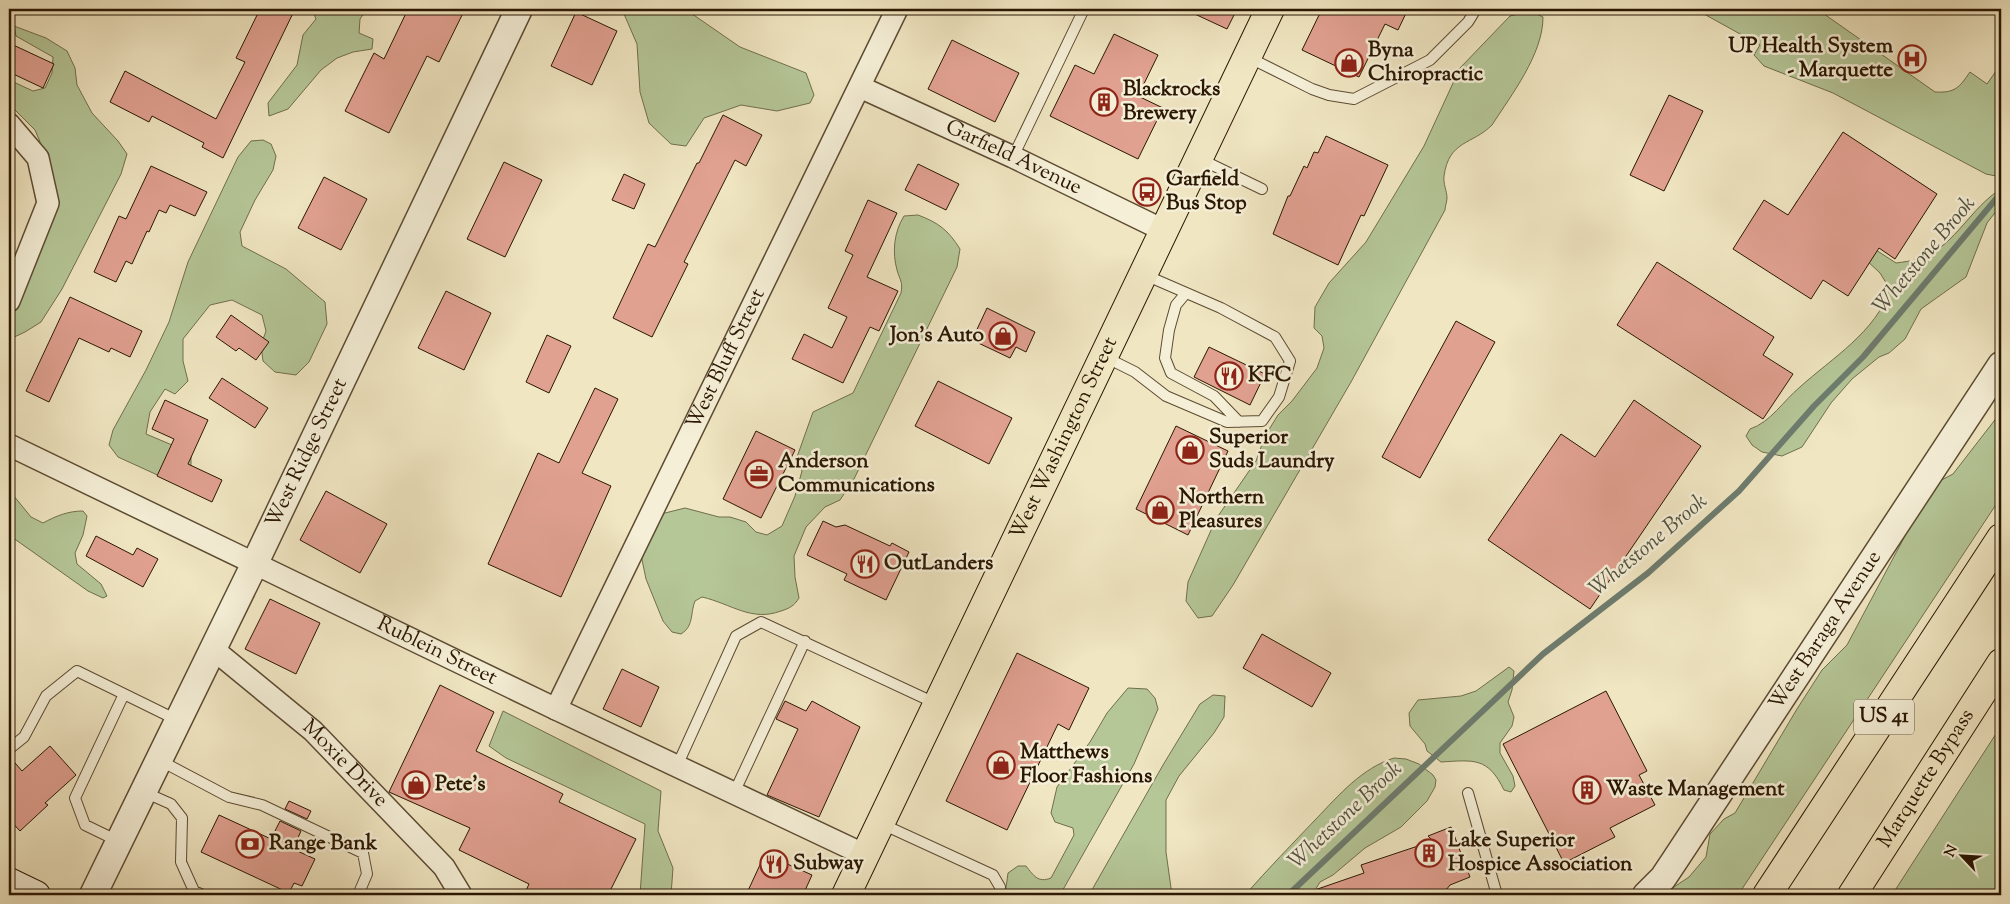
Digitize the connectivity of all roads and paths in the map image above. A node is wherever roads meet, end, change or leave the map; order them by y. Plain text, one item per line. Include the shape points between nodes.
1 (519, 9) edge
2 (897, 9) edge
3 (1084, 9) edge
4 (1270, 9) edge
5 (1476, 9) edge
6 (1247, 57) junction
7 (860, 87) junction
8 (9, 124) edge
9 (1012, 157) junction
10 (1199, 158) junction
11 (1262, 189) dead end
12 (1165, 230) junction
13 (1144, 274) junction
14 (1186, 293) junction
15 (9, 301) edge
16 (1104, 356) junction
17 (2001, 364) edge
18 (1239, 422) junction
19 (9, 446) edge
20 (2001, 538) edge
21 (254, 565) junction
22 (805, 640) junction
23 (213, 649) junction
24 (2001, 663) edge
25 (124, 694) junction
26 (938, 704) junction
27 (556, 709) junction
28 (178, 720) junction
29 (9, 749) edge
30 (158, 760) junction
31 (677, 766) junction
32 (143, 792) junction
33 (734, 793) junction
34 (1468, 793) dead end
35 (880, 824) junction
36 (119, 842) junction
37 (865, 855) junction
38 (9, 882) edge
39 (36, 895) edge
40 (92, 895) edge
41 (204, 895) edge
42 (358, 895) edge
43 (461, 895) edge
44 (846, 895) edge
45 (999, 895) edge
46 (1497, 895) edge
47 (1646, 895) edge
48 (1767, 895) edge
49 (1852, 895) edge

1 - 21 street, West Ridge Street
2 - 7 street, West Bluff Street
3 - 9 lane
4 - 6 main road, West Washington Street
5 - 6 lane via 1468,22 1430,60 1354,99 1312,89
6 - 10 main road, West Washington Street
7 - 9 street, Garfield Avenue
7 - 27 street, West Bluff Street
8 - 15 street via 38,158 48,204
9 - 12 street, Garfield Avenue
10 - 11 lane
10 - 12 main road, West Washington Street
12 - 13 main road, West Washington Street
13 - 14 lane
13 - 16 main road, West Washington Street
14 - 18 lane via 1176,305 1169,330 1165,358 1171,373 1214,396
14 - 18 lane via 1222,308 1275,337 1290,361 1279,397 1262,421
16 - 18 lane via 1135,372 1166,396 1227,422
16 - 26 main road, West Washington Street
17 - 47 street, West Baraga Avenue via 1663,878
19 - 21 street, Rublein Street
20 - 48 main road, US 41
21 - 23 street, West Ridge Street
21 - 27 street, Rublein Street
22 - 26 lane
22 - 31 lane via 761,622 736,636
22 - 33 lane
23 - 28 street, West Ridge Street
23 - 43 street, Moxie Drive via 314,731 444,867
24 - 49 main road, Marquette Bypass
25 - 28 lane
25 - 29 lane via 77,671 46,696 24,737
25 - 36 lane via 75,798 85,825
26 - 35 main road, West Washington Street
27 - 31 street, Rublein Street
28 - 30 street, West Ridge Street
30 - 32 street, West Ridge Street
30 - 42 lane via 229,797 262,805 363,853 368,874
31 - 33 street, Rublein Street
32 - 36 street, West Ridge Street
32 - 41 lane via 171,804 182,818 181,862 194,890
33 - 37 street, Rublein Street
34 - 46 lane
35 - 37 main road, West Washington Street
35 - 45 lane via 993,876 1000,887
36 - 40 street, West Ridge Street
37 - 44 main road, West Washington Street
38 - 39 main road

